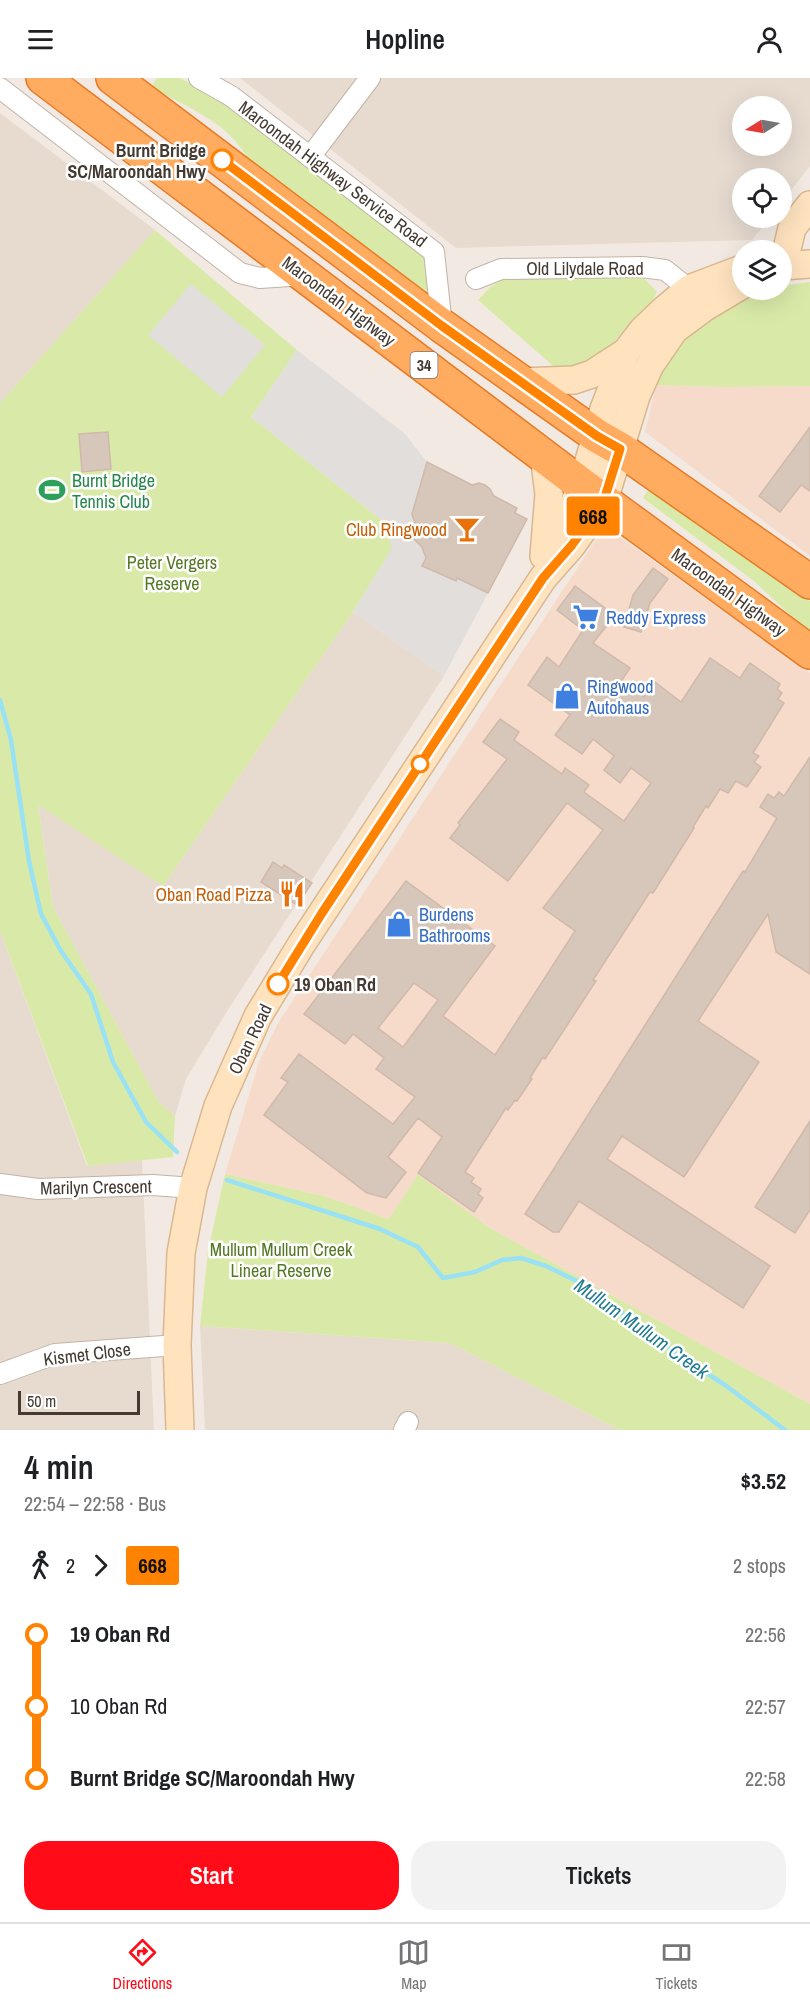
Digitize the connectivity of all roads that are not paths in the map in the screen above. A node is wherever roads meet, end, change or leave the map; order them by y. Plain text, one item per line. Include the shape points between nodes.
1 (113, 78) edge
2 (199, 78) edge
3 (370, 78) edge
4 (48, 82) edge
5 (0, 88) edge
6 (31, 112) junction
7 (310, 157) junction
8 (810, 205) edge
9 (789, 240) edge
10 (810, 264) edge
11 (792, 265) edge
12 (304, 275) junction
13 (732, 275) edge
14 (476, 279) dead end
15 (732, 288) edge
16 (697, 298) junction
17 (442, 326) junction
18 (626, 352) junction
19 (521, 382) junction
20 (608, 442) junction
21 (544, 455) junction
22 (593, 492) junction
23 (543, 578) junction
24 (810, 582) edge
25 (810, 652) edge
26 (0, 1184) edge
27 (193, 1188) junction
28 (177, 1345) junction
29 (0, 1374) edge
30 (180, 1430) edge

1 - 17 highway, 34
2 - 7 street, Maroondah Highway Service Road via 231,96
3 - 7 street
4 - 6 street
4 - 12 highway, Maroondah Highway / 34
5 - 6 street
6 - 12 street via 240,273 260,278
7 - 17 street, Maroondah Highway Service Road via 434,252
8 - 9 main road via 792,228
10 - 11 main road
12 - 21 highway, Maroondah Highway / 34
13 - 16 main road
14 - 16 street, Old Lilydale Road via 501,269 642,267 665,270
15 - 16 main road
16 - 18 main road via 665,309
16 - 20 main road via 650,365
17 - 19 highway, 34
18 - 19 main road via 592,374 574,380
18 - 20 main road via 616,375
19 - 20 highway, 34
20 - 22 main road, Oban Road
20 - 24 highway, 34
21 - 22 highway, Maroondah Highway / 34
21 - 23 main road via 549,495
22 - 23 main road, Oban Road
22 - 25 highway, Maroondah Highway / 34
23 - 27 main road, Oban Road via 258,1016 218,1106
26 - 27 street, Marilyn Crescent via 38,1189 153,1185
27 - 28 main road, Oban Road via 182,1253
28 - 29 street, Kismet Close via 55,1353
28 - 30 main road, Oban Road

